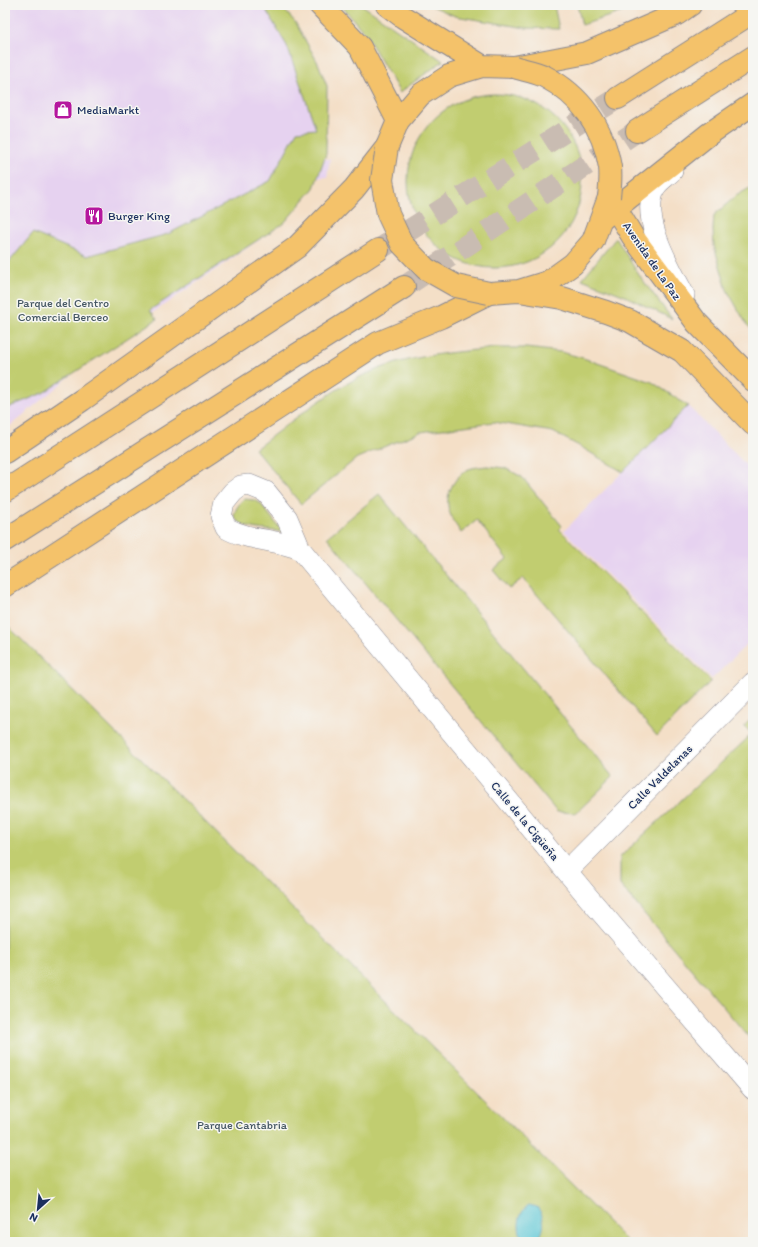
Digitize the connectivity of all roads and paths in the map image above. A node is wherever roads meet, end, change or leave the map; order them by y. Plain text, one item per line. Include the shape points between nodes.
1 (320, 5) edge
2 (387, 5) edge
3 (690, 5) edge
4 (753, 12) edge
5 (753, 57) edge
6 (482, 66) junction
7 (514, 67) junction
8 (618, 98) tunnel mouth
9 (753, 104) edge
10 (398, 121) junction
11 (638, 131) tunnel mouth
12 (709, 134) junction
13 (387, 147) junction
14 (609, 208) junction
15 (378, 250) tunnel mouth
16 (404, 288) tunnel mouth
17 (520, 292) junction
18 (489, 293) junction
19 (697, 323) junction
20 (753, 380) edge
21 (753, 424) edge
22 (5, 452) edge
23 (5, 491) edge
24 (5, 540) edge
25 (300, 549) dead end
26 (5, 586) edge
27 (753, 683) edge
28 (567, 871) junction
29 (753, 1089) edge

1 - 10 main road via 360,47
2 - 6 main road
3 - 7 main road via 677,14 587,53
4 - 8 main road
5 - 11 main road
6 - 7 main road
6 - 10 main road via 449,76 420,95
7 - 14 main road, bridge via 543,76 568,91 589,113 603,139 610,168
9 - 12 main road
10 - 13 main road
12 - 14 main road
12 - 19 street, Avenida de La Paz via 656,185 650,204 653,230
13 - 18 main road, bridge via 382,180 388,214 402,244 426,269 444,280 456,286
13 - 22 main road via 354,190 296,247
14 - 17 main road via 593,241 574,264 548,282
14 - 19 main road, Avenida de La Paz
15 - 23 main road
16 - 24 main road
17 - 18 main road
17 - 21 main road via 562,298 630,321 682,351
18 - 26 main road via 441,317 378,343
19 - 20 main road, Avenida de La Paz
25 - 28 street, Calle de la Cigüeña
27 - 28 street, Calle Valdelanas
28 - 29 street, Calle de la Cigüeña

